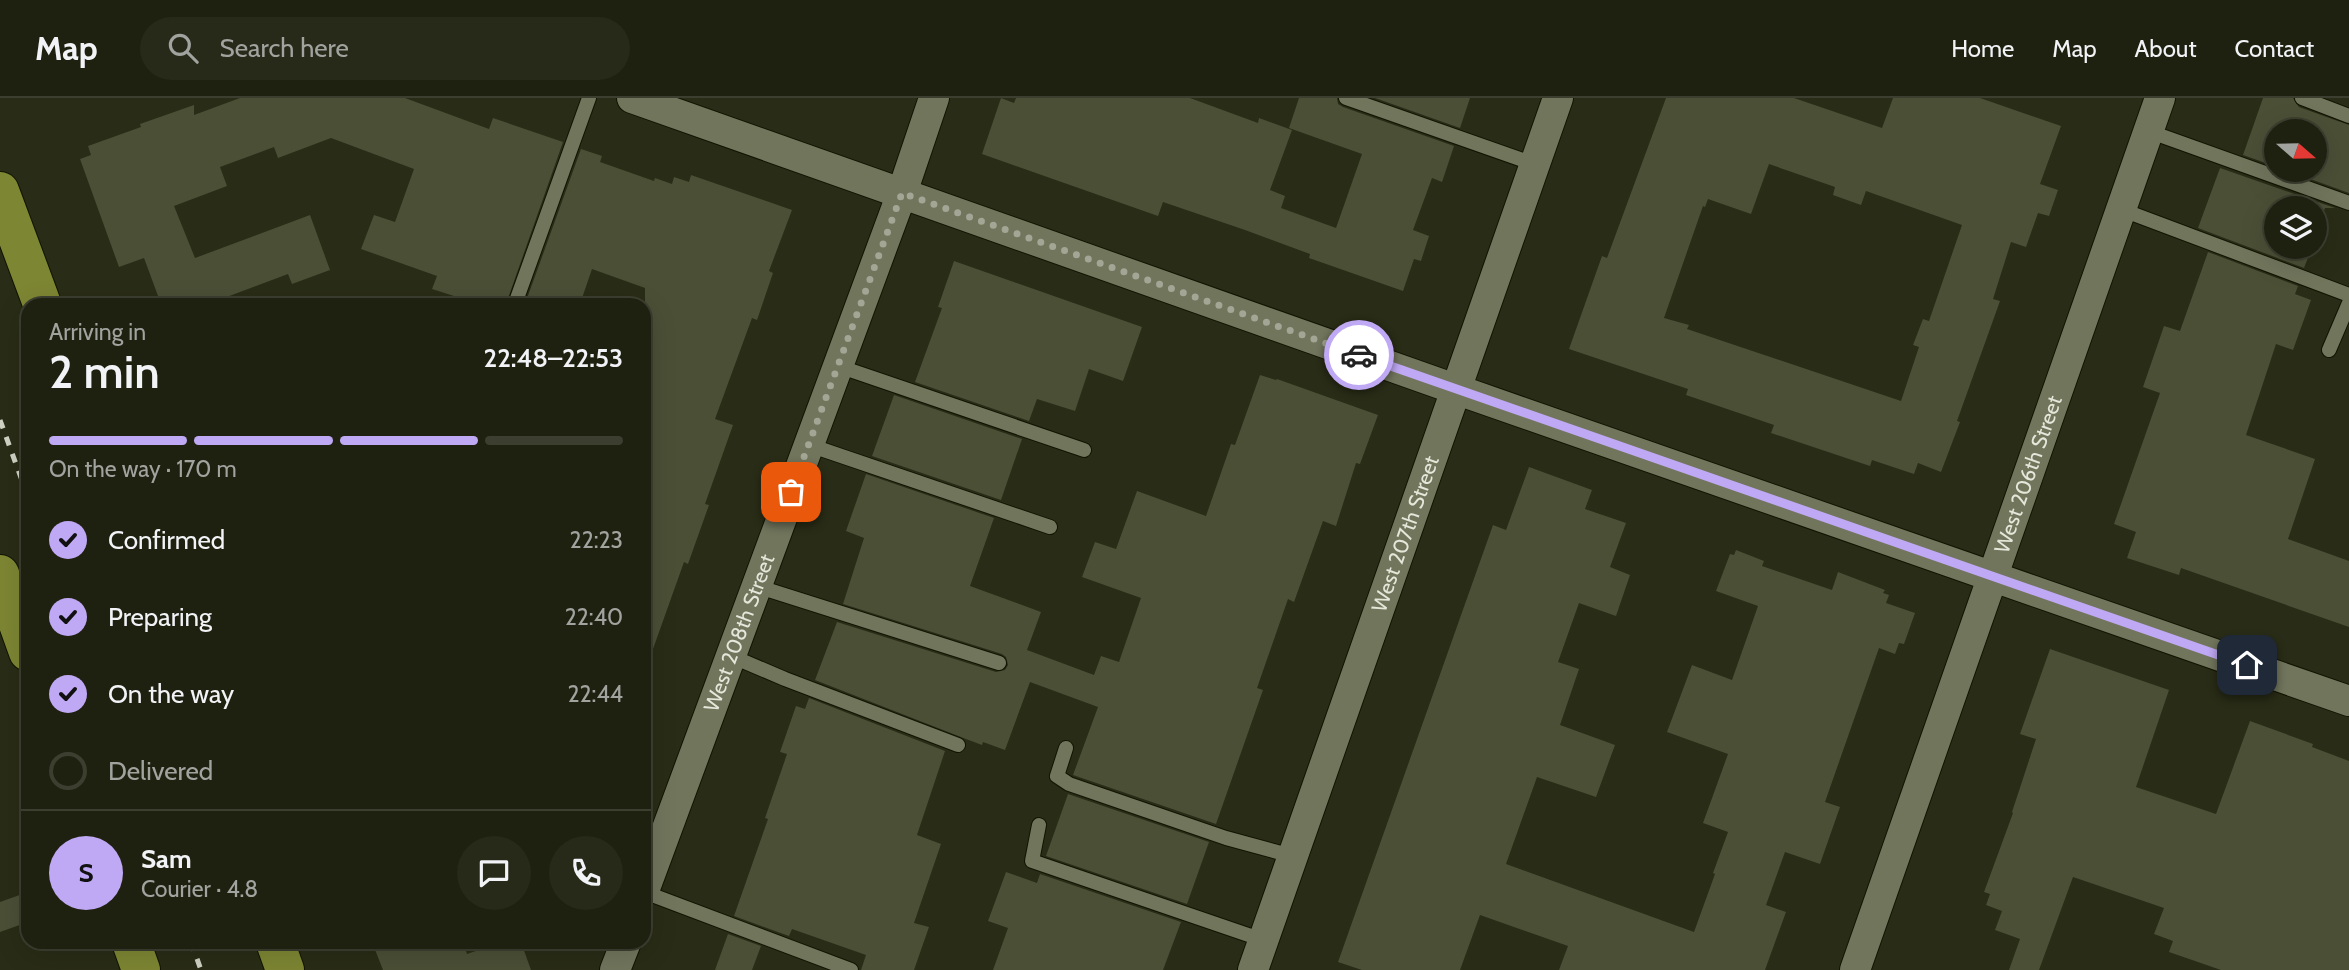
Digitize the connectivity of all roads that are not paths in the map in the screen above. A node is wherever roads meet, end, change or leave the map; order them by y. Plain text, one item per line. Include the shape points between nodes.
1 (589, 98) edge
2 (632, 98) edge
3 (934, 98) edge
4 (1346, 98) edge
5 (1558, 98) edge
6 (2160, 98) edge
7 (2302, 98) edge
8 (2349, 116) edge
9 (2148, 131) junction
10 (1534, 164) junction
11 (0, 191) edge
12 (902, 193) junction
13 (2349, 203) edge
14 (2120, 209) junction
15 (2349, 295) edge
16 (40, 298) edge
17 (518, 298) edge
18 (2349, 303) edge
19 (2329, 350) dead end
20 (838, 366) junction
21 (1455, 389) junction
22 (809, 444) junction
23 (1084, 450) dead end
24 (1050, 527) dead end
25 (0, 574) edge
26 (1992, 577) junction
27 (757, 586) junction
28 (21, 632) edge
29 (731, 656) junction
30 (999, 663) dead end
31 (2349, 701) edge
32 (958, 745) dead end
33 (1066, 748) dead end
34 (1039, 825) dead end
35 (1292, 856) junction
36 (651, 873) edge
37 (651, 895) edge
38 (1263, 940) junction
39 (134, 949) edge
40 (278, 949) edge
41 (622, 949) edge
42 (141, 970) edge
43 (285, 970) edge
44 (615, 970) edge
45 (851, 970) edge
46 (1253, 970) edge
47 (1855, 970) edge

1 - 17 lane
2 - 12 street
3 - 12 street, West 208th Street
4 - 10 lane
5 - 10 street, West 207th Street
6 - 9 street, West 206th Street
7 - 8 lane
9 - 13 lane
9 - 14 street, West 206th Street
10 - 21 street, West 207th Street
11 - 16 main road
12 - 20 street, West 208th Street
12 - 21 street
14 - 15 lane
14 - 26 street, West 206th Street
18 - 19 lane
20 - 22 street, West 208th Street
20 - 23 lane
21 - 26 street
21 - 35 street, West 207th Street
22 - 24 lane
22 - 27 street, West 208th Street
25 - 28 main road
26 - 31 street
26 - 47 street, West 206th Street
27 - 29 street, West 208th Street
27 - 30 lane
29 - 32 lane
29 - 36 street, West 208th Street
33 - 35 lane via 1057,776 1069,784
34 - 38 lane via 1032,861
35 - 38 street, West 207th Street
37 - 45 lane
38 - 46 street, West 207th Street
39 - 42 main road
40 - 43 main road
41 - 44 street

